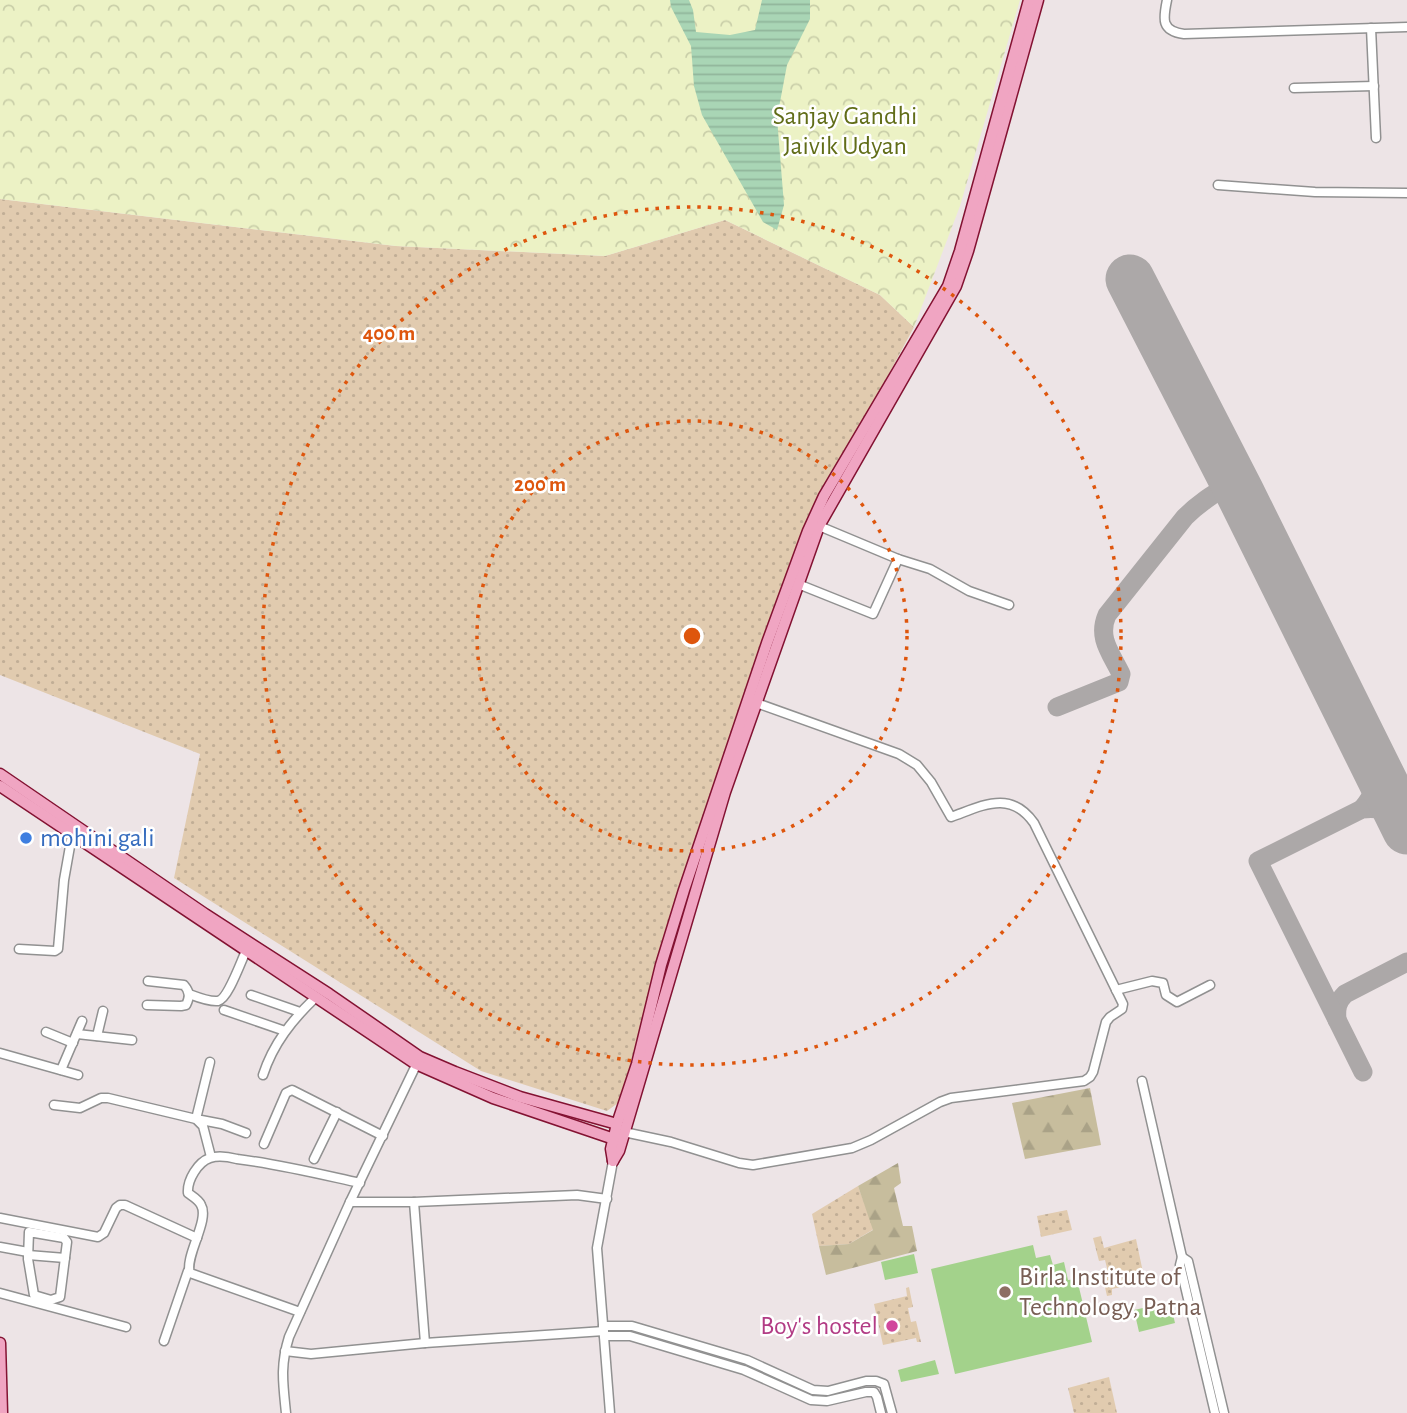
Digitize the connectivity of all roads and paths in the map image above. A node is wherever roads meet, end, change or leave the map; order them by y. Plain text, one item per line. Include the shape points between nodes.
1 (1029, 0) edge
2 (1038, 0) edge
3 (1167, 0) edge
4 (1407, 27) edge
5 (1371, 28) junction
6 (1374, 86) junction
7 (1294, 88) dead end
8 (1376, 138) dead end
9 (1218, 185) dead end
10 (1407, 193) edge
11 (820, 526) junction
12 (898, 559) junction
13 (798, 584) junction
14 (1009, 605) dead end
15 (753, 702) junction
16 (0, 774) edge
17 (0, 786) edge
18 (72, 835) junction
19 (245, 946) junction
20 (19, 949) dead end
21 (148, 981) dead end
22 (1210, 985) dead end
23 (1116, 990) junction
24 (189, 994) junction
25 (251, 995) dead end
26 (316, 998) junction
27 (147, 1005) dead end
28 (224, 1010) dead end
29 (103, 1011) dead end
30 (300, 1013) junction
31 (82, 1021) dead end
32 (285, 1031) junction
33 (46, 1032) dead end
34 (76, 1034) junction
35 (97, 1036) junction
36 (132, 1040) dead end
37 (73, 1043) junction
38 (0, 1053) edge
39 (418, 1060) junction
40 (210, 1062) dead end
41 (61, 1070) junction
42 (78, 1075) dead end
43 (263, 1075) dead end
44 (1142, 1081) dead end
45 (54, 1105) dead end
46 (337, 1112) junction
47 (196, 1119) junction
48 (621, 1128) junction
49 (246, 1133) dead end
50 (383, 1136) junction
51 (264, 1144) dead end
52 (615, 1147) junction
53 (211, 1157) junction
54 (314, 1159) dead end
55 (613, 1161) joint
56 (360, 1183) junction
57 (607, 1199) junction
58 (350, 1202) junction
59 (414, 1202) junction
60 (0, 1218) edge
61 (197, 1238) junction
62 (0, 1247) edge
63 (28, 1253) junction
64 (1182, 1257) junction
65 (65, 1258) junction
66 (188, 1271) junction
67 (0, 1293) edge
68 (300, 1312) junction
69 (125, 1327) dead end
70 (604, 1331) junction
71 (164, 1341) dead end
72 (0, 1343) edge
73 (425, 1343) junction
74 (285, 1351) junction
75 (796, 1387) junction
76 (2, 1413) edge
77 (286, 1413) edge
78 (610, 1413) edge
79 (881, 1413) edge
80 (892, 1413) edge
81 (1215, 1413) edge
82 (1224, 1413) edge

1 - 15 main road via 947,286 819,506 767,643
2 - 11 main road via 956,286
3 - 5 street via 1166,26 1184,34
4 - 5 street
5 - 6 street
6 - 7 street
6 - 8 street
9 - 10 street
11 - 12 street
11 - 13 main road
12 - 13 street via 873,614
12 - 14 street
13 - 15 main road
15 - 23 street via 899,754 917,765 951,817 997,802 1028,814
15 - 48 main road
16 - 19 main road
17 - 18 main road
18 - 19 main road
18 - 20 street via 58,949
19 - 24 street via 222,999
19 - 26 main road
19 - 39 main road
21 - 24 street via 184,985
22 - 23 street via 1177,1002 1166,995 1163,983 1152,981
23 - 48 street via 1122,1009 1106,1022 1093,1072 1084,1081 951,1098 852,1148 753,1165
24 - 27 street via 186,1005
25 - 30 street
26 - 30 street
26 - 39 main road
28 - 32 street
29 - 35 street
30 - 32 street
31 - 34 street
32 - 43 street
33 - 37 street
34 - 35 street
34 - 37 street
35 - 36 street
37 - 41 street
38 - 41 street
39 - 48 main road
39 - 50 street
39 - 52 main road via 493,1098
40 - 47 street
41 - 42 street
44 - 64 street
45 - 47 street via 80,1108 108,1098
46 - 50 street
46 - 51 street via 289,1090
46 - 54 street
47 - 49 street
47 - 53 street via 203,1126
48 - 52 main road
50 - 56 street
52 - 55 main road
53 - 56 street via 261,1162
53 - 61 street via 198,1167 188,1188 202,1206
55 - 57 street
56 - 58 street
57 - 59 street via 578,1195
57 - 70 street via 597,1248
58 - 59 street
58 - 68 street
59 - 73 street
60 - 61 street via 98,1237 116,1208 125,1205
61 - 66 street
62 - 63 street
63 - 65 street
63 - 65 street via 29,1232 64,1238
63 - 65 street via 34,1295 51,1300 60,1297
64 - 81 street via 1180,1265
64 - 82 street via 1188,1261
66 - 68 street
66 - 71 street
67 - 69 street
68 - 74 street
70 - 73 street
70 - 75 street
70 - 78 street
72 - 76 main road
73 - 74 street via 311,1354
74 - 77 street
75 - 79 street via 811,1400 874,1392
75 - 80 street via 828,1391 876,1381 884,1384

